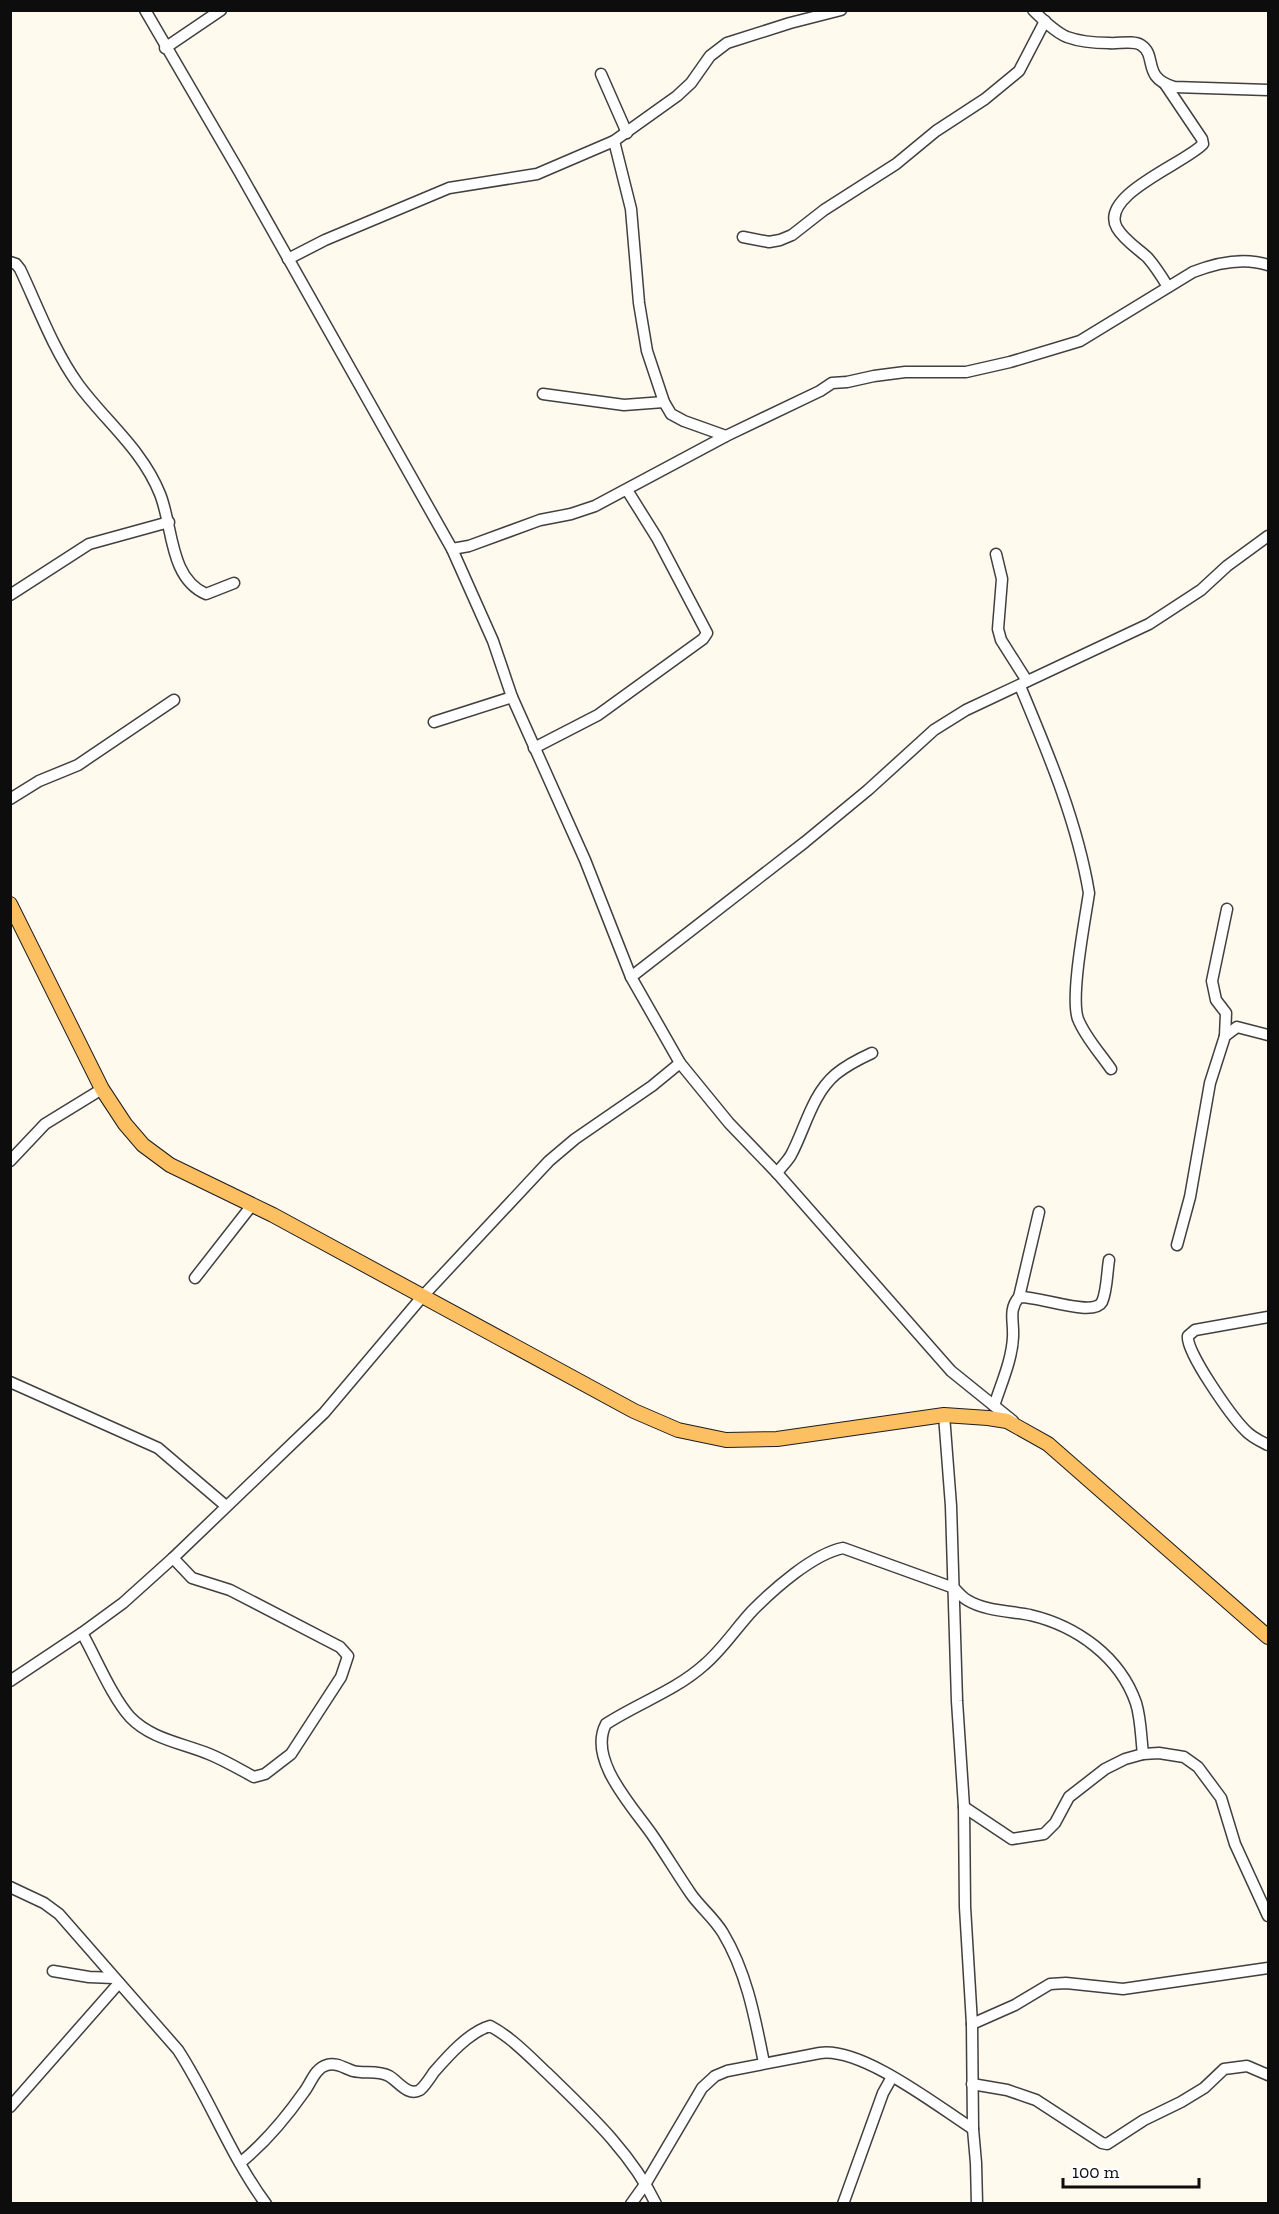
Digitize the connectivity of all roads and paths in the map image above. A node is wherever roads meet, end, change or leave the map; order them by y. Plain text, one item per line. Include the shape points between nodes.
1 (145, 10) edge
2 (221, 10) edge
3 (841, 10) edge
4 (1033, 10) edge
5 (1045, 21) junction
6 (165, 48) junction
7 (601, 74) dead end
8 (1165, 84) junction
9 (1269, 90) edge
10 (627, 133) junction
11 (614, 141) junction
12 (743, 237) dead end
13 (288, 259) junction
14 (10, 262) edge
15 (1269, 266) edge
16 (1168, 287) junction
17 (543, 394) dead end
18 (664, 402) junction
19 (726, 436) junction
20 (627, 490) junction
21 (169, 522) junction
22 (1269, 536) edge
23 (452, 549) junction
24 (996, 554) dead end
25 (234, 583) dead end
26 (10, 595) edge
27 (1023, 683) junction
28 (512, 698) junction
29 (174, 700) dead end
30 (434, 722) dead end
31 (534, 748) junction
32 (10, 798) edge
33 (10, 904) edge
34 (1227, 909) dead end
35 (632, 977) junction
36 (1269, 1035) edge
37 (1225, 1036) junction
38 (872, 1053) dead end
39 (680, 1063) junction
40 (1111, 1069) dead end
41 (102, 1089) junction
42 (10, 1161) edge
43 (777, 1173) junction
44 (252, 1205) junction
45 (1038, 1212) dead end
46 (1177, 1245) dead end
47 (1109, 1260) dead end
48 (195, 1278) dead end
49 (422, 1297) junction
50 (1019, 1297) junction
51 (1269, 1317) edge
52 (10, 1382) edge
53 (994, 1406) junction
54 (944, 1415) junction
55 (1023, 1429) junction
56 (1269, 1445) edge
57 (226, 1506) junction
58 (173, 1558) junction
59 (954, 1588) junction
60 (82, 1633) junction
61 (1269, 1637) edge
62 (10, 1681) edge
63 (1143, 1754) junction
64 (964, 1807) junction
65 (10, 1887) edge
66 (1269, 1916) edge
67 (1269, 1968) edge
68 (53, 1971) dead end
69 (117, 1980) junction
70 (972, 2024) junction
71 (764, 2063) junction
72 (1269, 2075) edge
73 (892, 2077) junction
74 (972, 2084) junction
75 (10, 2107) edge
76 (973, 2128) junction
77 (240, 2163) junction
78 (646, 2183) junction
79 (266, 2204) edge
80 (631, 2204) edge
81 (656, 2204) edge
82 (843, 2204) edge
83 (977, 2204) edge

1 - 6 street
2 - 6 street
3 - 10 street via 718,47 691,83
4 - 5 street
5 - 8 street via 1067,37 1141,45 1154,75
5 - 12 street via 1019,71 896,164 792,235 770,242
6 - 13 street
7 - 10 street
8 - 9 street
8 - 16 street via 1203,144 1126,196 1114,219 1117,229 1148,258
10 - 11 street
11 - 13 street via 537,174 449,188
11 - 18 street via 631,209 647,351
13 - 23 street
14 - 21 street via 20,269 77,382 148,469
15 - 16 street via 1245,262 1212,265
16 - 19 street via 1080,341 966,372 905,372 832,383
17 - 18 street via 624,405
18 - 19 street via 671,414
19 - 20 street
20 - 23 street via 596,506 540,519
20 - 31 street via 707,633 598,715
21 - 25 street via 176,555 195,590 206,594
21 - 26 street via 89,544
22 - 27 street via 1201,590 1149,624
23 - 28 street via 493,640
24 - 27 street via 1002,579 998,629
27 - 35 street via 934,730 805,842
27 - 40 street via 1056,773 1087,880 1077,1016 1084,1033
28 - 30 street
28 - 31 street
29 - 32 street via 78,765
31 - 35 street
33 - 41 main road
34 - 37 street via 1212,981 1216,1000 1226,1013
35 - 39 street
36 - 37 street via 1236,1028
37 - 46 street via 1210,1083 1190,1197
38 - 43 street via 835,1075 824,1088 789,1158
39 - 43 street
39 - 49 street via 549,1161
41 - 42 street via 45,1124
41 - 44 main road via 143,1145 170,1165
43 - 53 street via 951,1371
44 - 48 street
44 - 49 main road
45 - 50 street
47 - 50 street via 1098,1307
49 - 54 main road via 634,1411 678,1430 726,1440 777,1439
49 - 57 street via 324,1413
50 - 53 street via 1011,1313 1012,1350
51 - 56 street via 1207,1326 1195,1330 1187,1342 1244,1430
52 - 57 street via 158,1448
53 - 55 street
54 - 55 main road via 1007,1421
54 - 59 street
55 - 61 main road via 1048,1444
57 - 58 street
58 - 60 street
58 - 60 street via 192,1578 230,1590 340,1647 348,1656 341,1677 291,1754 265,1774 254,1777 150,1732 131,1718 116,1698
59 - 63 street via 966,1600 979,1605 1060,1626 1087,1640 1111,1660 1136,1704
59 - 64 street
59 - 71 street via 843,1548 832,1550 752,1611 705,1665 681,1683 613,1719 601,1732 601,1748 609,1772 622,1795 731,1948 751,1999
60 - 62 street
63 - 64 street via 1105,1769 1080,1787 1044,1834 1012,1839
63 - 66 street via 1184,1757 1208,1779 1221,1798 1235,1844
64 - 70 street
65 - 69 street via 59,1914
67 - 70 street via 1123,1989 1050,1984
68 - 69 street
69 - 75 street
69 - 77 street via 178,2050
70 - 74 street
71 - 73 street via 829,2052 848,2056
71 - 78 street via 727,2071 707,2082
72 - 74 street via 1247,2066 1224,2069 1181,2102 1107,2144 1036,2100
73 - 76 street
73 - 82 street
74 - 76 street
76 - 83 street
77 - 78 street via 264,2144 288,2116 320,2068 333,2064 388,2075 413,2092 420,2090 458,2048 490,2026 535,2061 593,2118
77 - 79 street
78 - 80 street
78 - 81 street

